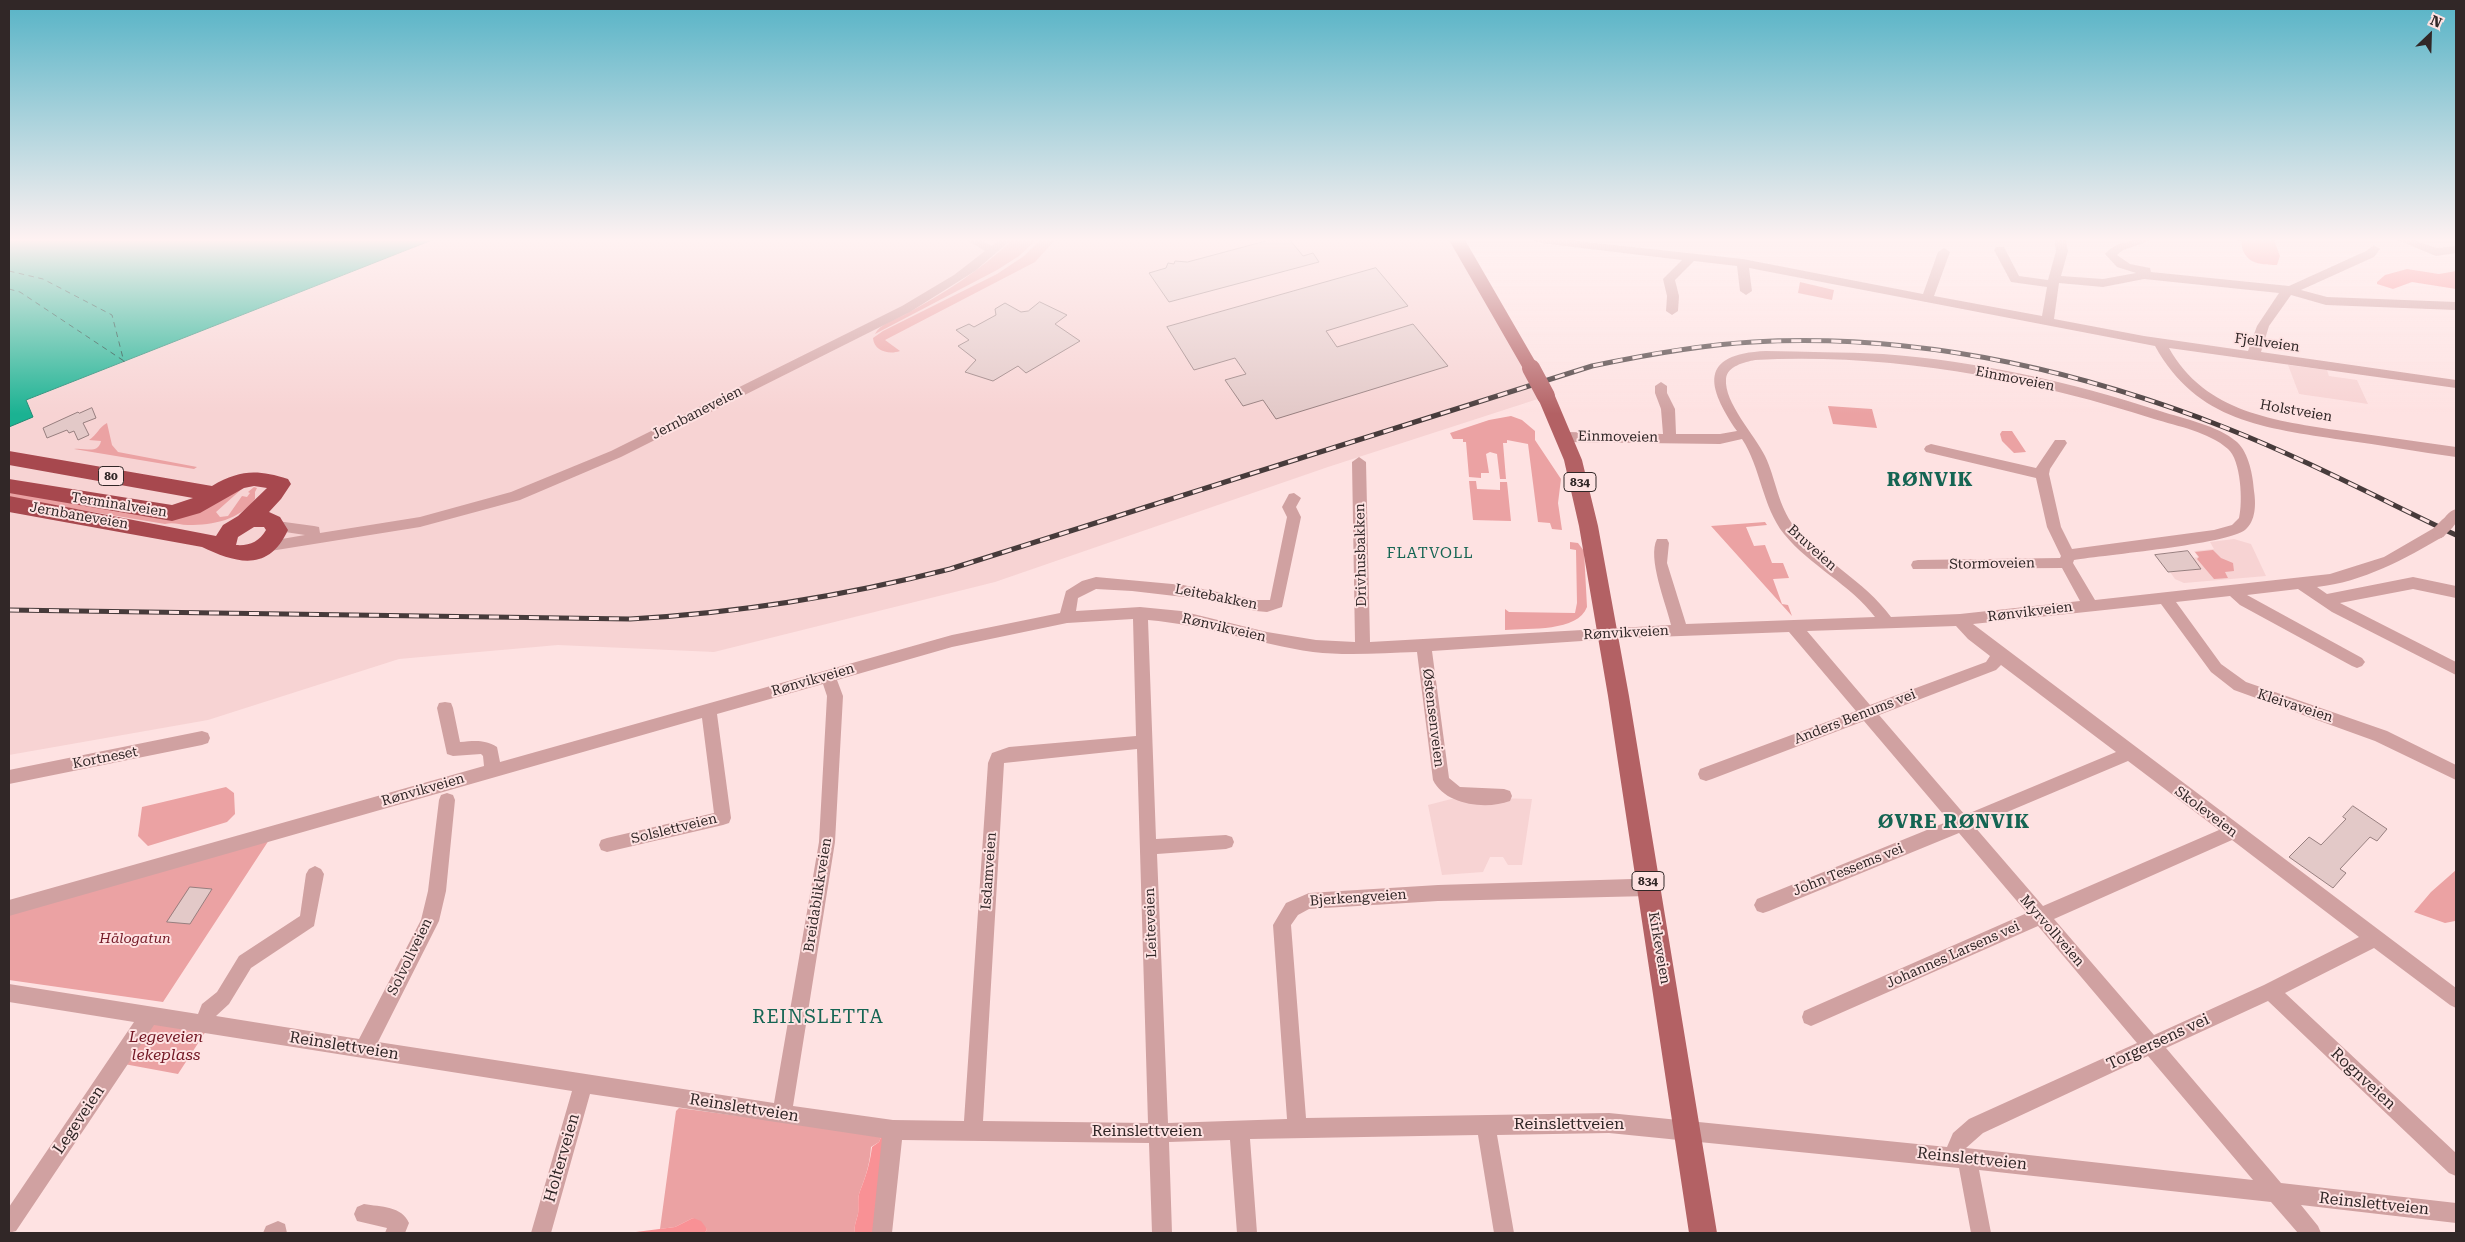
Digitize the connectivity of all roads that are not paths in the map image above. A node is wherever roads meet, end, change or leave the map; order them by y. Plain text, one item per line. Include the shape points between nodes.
1 (925, 298) edge
2 (1492, 298) edge
3 (1673, 298) edge
4 (1928, 298) edge
5 (2051, 298) edge
6 (2282, 298) edge
7 (2316, 298) edge
8 (2456, 306) edge
9 (1672, 312) dead end
10 (2047, 322) junction
11 (2160, 343) junction
12 (2255, 356) junction
13 (2456, 384) edge
14 (1661, 386) dead end
15 (1744, 434) junction
16 (1566, 437) junction
17 (1670, 438) junction
18 (2060, 443) dead end
19 (1931, 449) dead end
20 (2456, 452) edge
21 (9, 458) edge
22 (1359, 462) dead end
23 (2042, 474) junction
24 (280, 484) junction
25 (9, 486) edge
26 (216, 494) junction
27 (1294, 498) dead end
28 (9, 504) edge
29 (241, 524) junction
30 (275, 524) junction
31 (2447, 524) edge
32 (150, 529) junction
33 (364, 530) junction
34 (1662, 543) dead end
35 (264, 547) junction
36 (225, 548) junction
37 (2067, 559) junction
38 (1918, 565) dead end
39 (2302, 584) junction
40 (2233, 592) junction
41 (2456, 592) edge
42 (2165, 598) junction
43 (2324, 600) junction
44 (2090, 605) junction
45 (1140, 613) junction
46 (1067, 618) junction
47 (1960, 620) junction
48 (1887, 622) junction
49 (1794, 627) junction
50 (1680, 631) junction
51 (1608, 633) junction
52 (1424, 646) junction
53 (1363, 648) junction
54 (2000, 656) junction
55 (2357, 662) dead end
56 (2456, 670) edge
57 (828, 676) junction
58 (444, 708) dead end
59 (709, 710) junction
60 (1868, 713) junction
61 (202, 738) dead end
62 (1144, 742) junction
63 (2127, 753) junction
64 (493, 770) junction
65 (2456, 773) edge
66 (1706, 774) dead end
67 (9, 777) edge
68 (1504, 796) dead end
69 (447, 800) dead end
70 (1961, 823) junction
71 (2232, 832) junction
72 (1226, 842) dead end
73 (607, 845) dead end
74 (1148, 848) junction
75 (315, 874) dead end
76 (1649, 888) junction
77 (1763, 905) dead end
78 (9, 908) edge
79 (2040, 917) junction
80 (2375, 938) junction
81 (2270, 991) junction
82 (9, 993) edge
83 (2456, 1000) edge
84 (149, 1016) junction
85 (1811, 1017) dead end
86 (204, 1023) junction
87 (2150, 1045) junction
88 (364, 1049) junction
89 (584, 1082) junction
90 (782, 1114) junction
91 (1486, 1125) junction
92 (1297, 1128) junction
93 (1688, 1129) junction
94 (894, 1130) junction
95 (973, 1130) junction
96 (1238, 1130) junction
97 (1160, 1132) junction
98 (1960, 1158) junction
99 (2456, 1166) edge
100 (2276, 1194) junction
101 (2456, 1213) edge
102 (364, 1214) dead end
103 (9, 1224) edge
104 (395, 1233) edge
105 (541, 1233) edge
106 (882, 1233) edge
107 (1162, 1233) edge
108 (1246, 1233) edge
109 (1504, 1233) edge
110 (1703, 1233) edge
111 (1981, 1233) edge
112 (2311, 1233) edge

1 - 33 street, Jernbaneveien via 589,466 480,507 420,522
2 - 16 main road, 834, bridge
3 - 9 street
4 - 10 street, Fjellveien
5 - 10 street
6 - 12 street via 2264,326 2254,349
7 - 8 street
10 - 11 street, Fjellveien
11 - 12 street, Fjellveien
11 - 20 street, Holstveien via 2175,371 2193,389 2247,418 2275,426
12 - 13 street, Fjellveien
14 - 17 street via 1668,409
15 - 17 street, Einmoveien via 1720,439
15 - 37 street, Einmoveien via 1720,387 1721,374 1728,365 1753,356 1837,356 1940,366 2050,385 2187,425 2234,446 2240,453 2248,508 2246,519 2238,529
15 - 48 street, Bruveien via 1754,447 1777,511 1789,530 1862,592
16 - 17 street, Einmoveien
16 - 51 main road, 834 via 1584,499
18 - 23 street
19 - 23 street
21 - 26 highway, 80
22 - 53 street, Drivhusbakken
23 - 37 street via 2055,528
24 - 26 highway, Terminalveien / 80 via 251,478
24 - 29 highway via 274,494
24 - 30 highway
25 - 26 highway, Terminalveien / 80 via 165,513 193,509
27 - 46 street, Leitebakken via 1290,507 1294,517 1276,603 1270,606 1251,605 1170,588 1096,583 1071,595
28 - 32 highway, Jernbaneveien
29 - 30 highway, Jernbaneveien via 261,518
29 - 32 highway, Jernbaneveien via 199,531
29 - 36 highway via 224,540
30 - 33 street, Jernbaneveien via 302,531
30 - 35 highway via 273,539
31 - 39 street, Rønvikveien via 2411,550 2364,571
32 - 36 highway, Jernbaneveien via 206,540
33 - 35 street, Jernbaneveien
34 - 50 street via 1660,563
35 - 36 highway, Jernbaneveien via 238,554
37 - 38 street, Stormoveien
37 - 44 street
39 - 40 street, Rønvikveien
39 - 43 street
40 - 42 street, Rønvikveien
40 - 55 street
41 - 43 street via 2413,583
42 - 44 street, Rønvikveien
42 - 65 street, Kleivaveien via 2216,668 2240,686 2381,736
43 - 56 street
44 - 47 street, Rønvikveien
45 - 46 street, Rønvikveien
45 - 53 street, Rønvikveien via 1181,617 1296,644
45 - 62 street, Leiteveien
46 - 57 street, Rønvikveien via 952,641
47 - 48 street, Rønvikveien
47 - 54 street, Skoleveien via 1972,635
48 - 49 street, Rønvikveien
49 - 50 street, Rønvikveien
49 - 60 street, Myrvollveien
50 - 51 street, Rønvikveien
51 - 52 street, Rønvikveien
51 - 76 main road, Kirkeveien / 834
52 - 53 street, Rønvikveien
52 - 68 street, Østensenveien via 1444,787 1456,795
54 - 60 street, Anders Benums vei via 1991,666
54 - 63 street, Skoleveien
57 - 59 street, Rønvikveien
57 - 90 street, Breidablikkveien via 835,696 827,842
58 - 64 street via 453,750 483,747 491,752
59 - 64 street, Rønvikveien
59 - 73 street, Solslettveien via 723,818
60 - 66 street, Anders Benums vei
60 - 70 street, Myrvollveien
61 - 67 street, Kortneset
62 - 74 street, Leiteveien
62 - 95 street, Isdamveien via 1009,754 998,758
63 - 70 street, John Tessems vei via 2118,760
63 - 71 street, Skoleveien
64 - 78 street, Rønvikveien
69 - 88 street, Solvollveien via 437,891 430,921
70 - 77 street, John Tessems vei
70 - 79 street, Myrvollveien
71 - 79 street, Johannes Larsens vei
71 - 80 street, Skoleveien
72 - 74 street
74 - 97 street, Leiteveien
75 - 86 street via 308,920 245,962 223,998 209,1010
76 - 92 street, Bjerkengveien via 1438,893 1309,901 1294,905 1282,925
76 - 93 main road, Kirkeveien / 834
79 - 85 street, Johannes Larsens vei
79 - 87 street, Myrvollveien
80 - 81 street, Torgersens vei
80 - 83 street, Skoleveien
81 - 87 street, Torgersens vei
81 - 99 street, Rognveien
82 - 84 street, Reinslettveien
84 - 86 street, Reinslettveien
84 - 103 street, Legeveien
86 - 88 street, Reinslettveien
87 - 98 street, Torgersens vei via 1976,1126 1960,1140
87 - 100 street, Myrvollveien
88 - 89 street, Reinslettveien
89 - 90 street, Reinslettveien
89 - 105 street, Holterveien
90 - 94 street, Reinslettveien
91 - 92 street, Reinslettveien
91 - 93 street, Reinslettveien via 1572,1122
91 - 109 street
92 - 96 street, Reinslettveien
93 - 98 street, Reinslettveien
93 - 110 main road, Kirkeveien / 834
94 - 95 street, Reinslettveien
94 - 106 street
95 - 97 street, Reinslettveien
96 - 97 street, Reinslettveien
96 - 108 street
97 - 107 street, Leiteveien
98 - 100 street, Reinslettveien
98 - 111 street
100 - 101 street, Reinslettveien
100 - 112 street, Myrvollveien
102 - 104 street via 394,1219 399,1223

